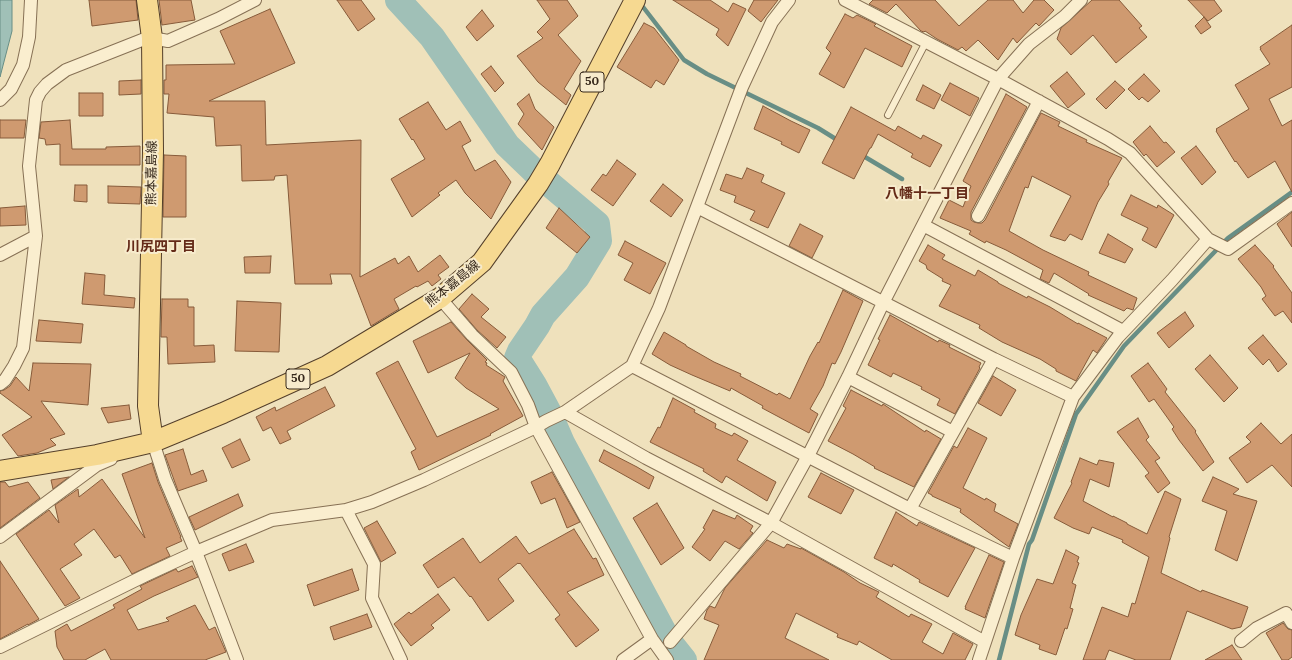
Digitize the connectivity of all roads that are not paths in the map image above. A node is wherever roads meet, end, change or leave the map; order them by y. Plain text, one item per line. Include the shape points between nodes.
1 (31, 0) edge
2 (147, 0) edge
3 (255, 0) edge
4 (635, 0) edge
5 (789, 0) edge
6 (845, 0) edge
7 (1081, 0) edge
8 (152, 38) junction
9 (926, 42) junction
10 (998, 79) junction
11 (0, 100) edge
12 (1039, 102) junction
13 (888, 115) dead end
14 (1292, 203) edge
15 (697, 207) junction
16 (978, 216) dead end
17 (923, 225) junction
18 (36, 236) junction
19 (1208, 239) junction
20 (0, 255) edge
21 (440, 298) junction
22 (883, 303) junction
23 (1123, 331) junction
24 (994, 359) junction
25 (632, 366) junction
26 (848, 377) junction
27 (0, 384) edge
28 (1073, 397) junction
29 (565, 412) junction
30 (541, 424) junction
31 (953, 432) junction
32 (153, 442) junction
33 (808, 456) junction
34 (0, 471) edge
35 (910, 509) junction
36 (346, 510) junction
37 (771, 523) junction
38 (0, 537) edge
39 (196, 552) junction
40 (1013, 558) junction
41 (1292, 623) edge
42 (652, 640) junction
43 (1241, 641) dead end
44 (670, 642) dead end
45 (985, 642) junction
46 (0, 647) edge
47 (237, 660) edge
48 (401, 660) edge
49 (623, 660) edge
50 (667, 660) edge
51 (979, 660) edge

1 - 11 street via 30,37 23,65 11,89
2 - 8 main road, 熊本嘉島線
3 - 8 street via 168,41
4 - 21 main road, 熊本嘉島線 / 50 via 538,184 482,262
5 - 15 street via 772,22 742,87
6 - 9 street
7 - 10 street via 1029,44
8 - 18 street via 66,70 40,92 36,100 29,166
8 - 32 main road, 熊本嘉島線 via 153,151 148,406
9 - 10 street
9 - 13 lane
10 - 12 street
10 - 17 street
12 - 16 street
12 - 19 street via 1130,153
14 - 19 street via 1228,249
15 - 22 street
15 - 25 street via 659,308
17 - 22 street
17 - 23 street
18 - 20 street
18 - 27 street via 23,348 14,366
19 - 23 street
21 - 30 street via 472,335 510,372
21 - 32 main road, 熊本嘉島線 / 50 via 327,366
22 - 24 street
22 - 26 street
23 - 28 street
24 - 28 street
24 - 31 street
25 - 29 street
25 - 33 street
26 - 31 street
26 - 33 street
28 - 40 street
29 - 30 street
29 - 37 street via 646,458
30 - 36 street via 424,480
30 - 42 street
31 - 35 street
32 - 34 main road, 熊本嘉島線 / 50 via 97,455
32 - 38 street via 97,465
32 - 39 street
33 - 35 street
33 - 37 street
35 - 40 street
36 - 39 street via 272,520
36 - 48 street via 374,564 372,598
37 - 44 street
37 - 45 street
39 - 46 street
39 - 47 street
40 - 45 street
41 - 43 street via 1286,613 1257,628
42 - 49 street
42 - 50 street
45 - 51 street

